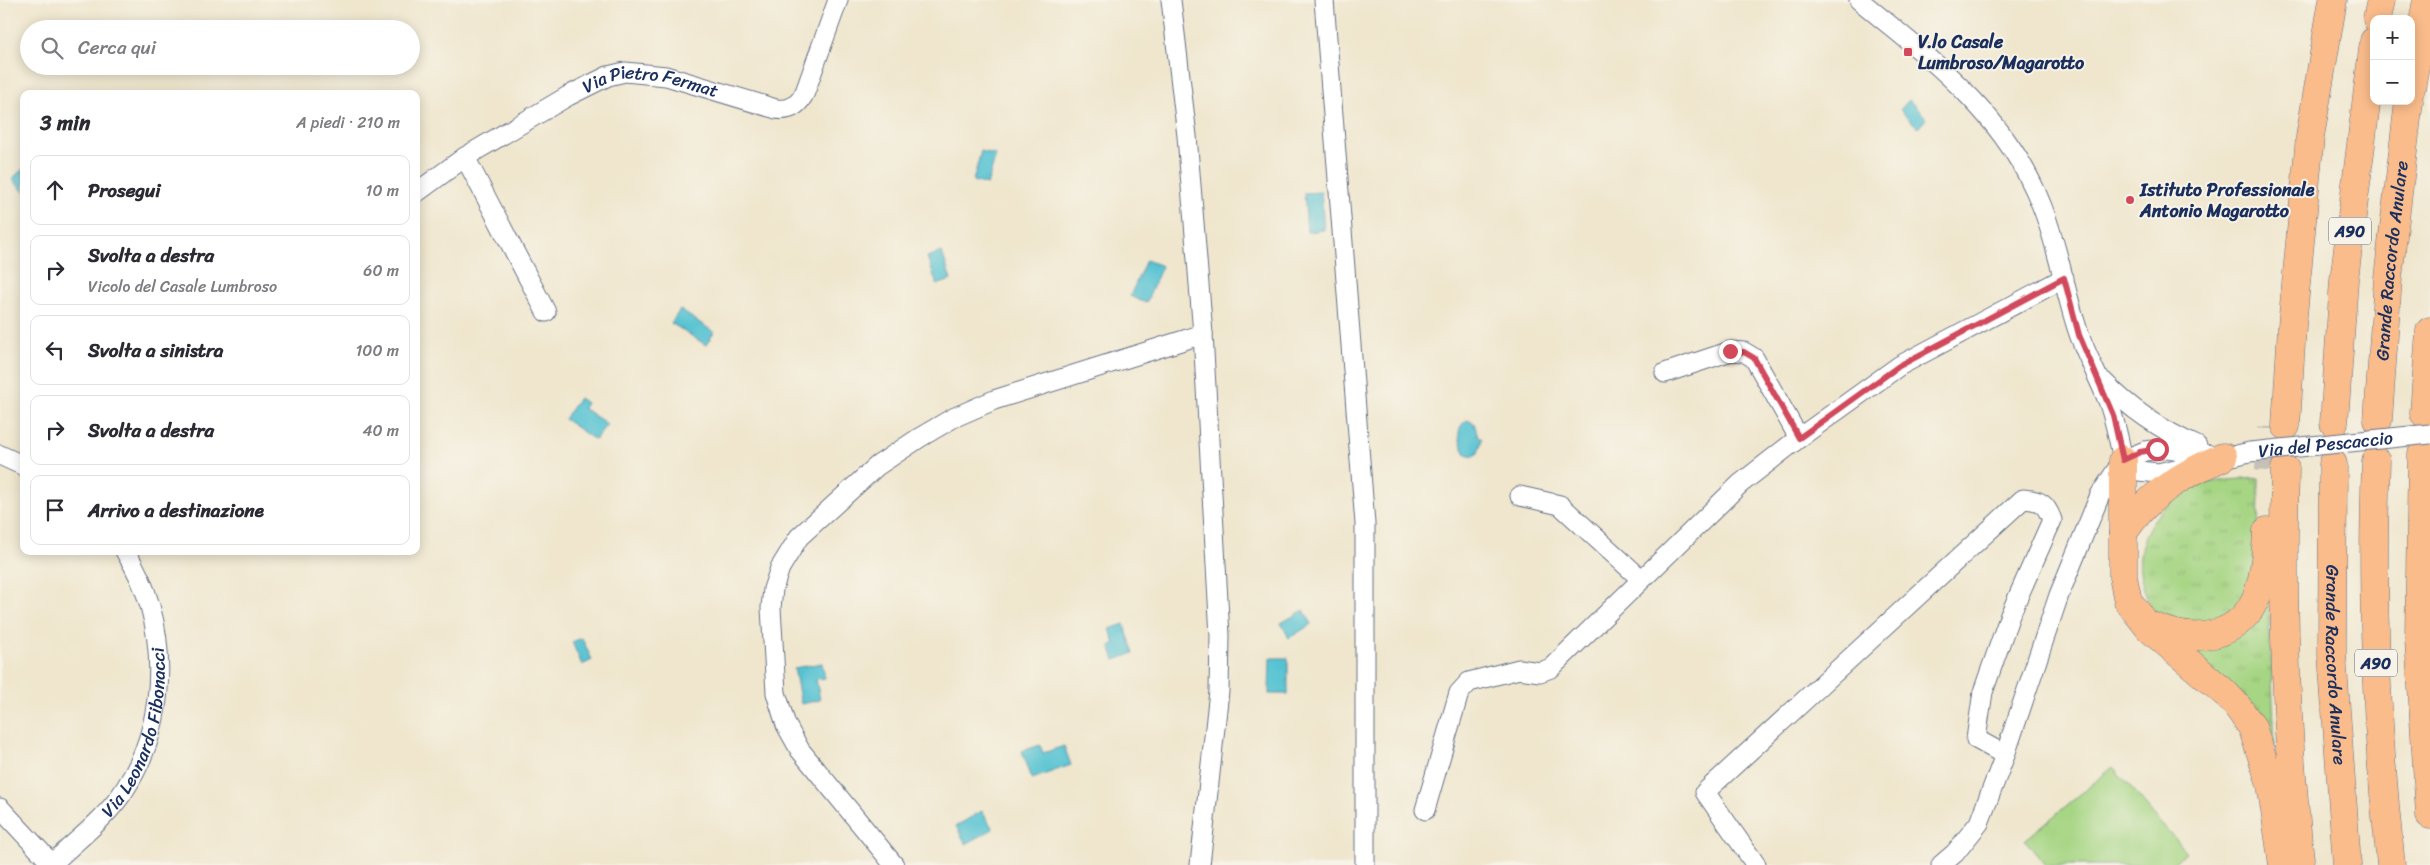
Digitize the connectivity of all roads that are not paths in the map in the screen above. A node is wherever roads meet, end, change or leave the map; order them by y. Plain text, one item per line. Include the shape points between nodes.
1 (838, 0) edge
2 (1172, 0) edge
3 (1324, 0) edge
4 (1859, 0) edge
5 (2333, 0) edge
6 (2381, 0) edge
7 (2427, 0) edge
8 (2378, 15) edge
9 (2372, 60) edge
10 (2415, 66) edge
11 (2410, 105) edge
12 (465, 156) junction
13 (420, 190) edge
14 (2064, 278) junction
15 (546, 312) dead end
16 (2430, 331) edge
17 (1203, 334) junction
18 (1665, 373) dead end
19 (2096, 374) junction
20 (2378, 420) dead end
21 (2334, 423) dead end
22 (2278, 427) tunnel mouth
23 (2425, 434) edge
24 (1799, 438) junction
25 (0, 455) edge
26 (2223, 457) junction
27 (2123, 460) junction
28 (2376, 461) dead end
29 (20, 464) edge
30 (2333, 464) dead end
31 (1520, 496) dead end
32 (2123, 533) junction
33 (2430, 549) edge
34 (127, 555) edge
35 (1641, 579) junction
36 (2139, 617) junction
37 (2419, 639) junction
38 (2005, 756) junction
39 (0, 808) edge
40 (1425, 810) dead end
41 (2430, 815) edge
42 (1954, 861) edge
43 (51, 865) edge
44 (894, 865) edge
45 (1200, 865) edge
46 (1365, 865) edge
47 (1756, 865) edge
48 (2283, 865) edge
49 (2301, 865) edge
50 (2347, 865) edge
51 (2391, 865) edge

1 - 12 street, Via Pietro Fermat via 805,92 788,110 666,76 625,72 608,76 568,96
2 - 17 street
3 - 46 street via 1365,524
4 - 14 street via 1944,70 1995,125 2034,187
5 - 22 highway via 2310,137 2295,189 2283,252 2275,334
6 - 8 highway
7 - 10 highway
9 - 21 highway, A90 via 2344,280
11 - 20 highway, Grande Raccordo Anulare / A90 via 2388,278
12 - 13 street, Via Pietro Fermat
12 - 15 street
14 - 19 street via 2079,335
14 - 24 street via 1899,366
16 - 23 highway
17 - 44 street via 994,400 948,420 877,466 803,532 788,551 776,578 771,601 776,693 780,709 800,750
17 - 45 street via 1220,656
18 - 24 street via 1730,351 1744,352 1754,358
19 - 26 street via 2150,421 2186,442
19 - 27 street via 2113,415
23 - 26 street, Via del Pescaccio, bridge
23 - 37 highway
24 - 35 street via 1740,484
25 - 29 street
26 - 27 street via 2168,448 2145,451
26 - 32 highway via 2184,474 2163,489
27 - 32 highway
27 - 38 street via 2100,495 2062,587
28 - 51 highway, A90 via 2375,646
30 - 50 highway, Grande Raccordo Anulare / A90 via 2332,654
31 - 35 street via 1560,505
32 - 36 highway via 2123,585 2128,601
33 - 37 highway
34 - 43 street, Via Leonardo Fibonacci via 140,579 152,619 158,686 156,711 143,753 125,789
35 - 40 street via 1551,668 1540,672 1519,669 1469,682 1459,693
36 - 48 highway via 2225,693 2252,727 2271,784
36 - 49 highway via 2163,631 2192,637 2206,637 2225,631 2241,620 2258,592 2266,560 2277,470 2291,767
37 - 41 highway
38 - 42 street via 1979,823
38 - 47 street via 1976,739 1982,692 2010,615 2052,520 2047,508 2038,500 2024,499 1705,792
39 - 43 street

